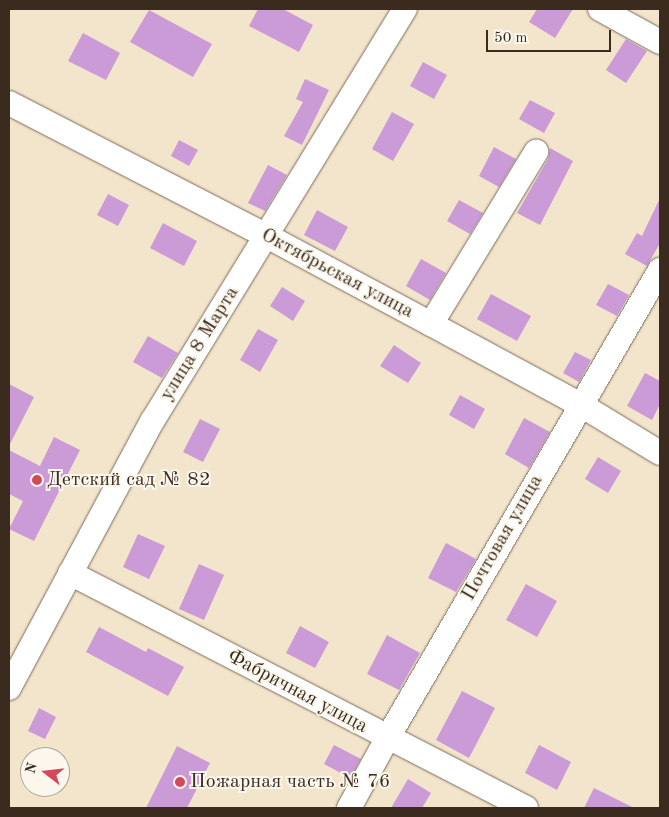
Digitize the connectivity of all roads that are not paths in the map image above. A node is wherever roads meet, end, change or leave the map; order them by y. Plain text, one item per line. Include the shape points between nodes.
1 (405, 9) edge
2 (600, 9) edge
3 (660, 42) edge
4 (9, 103) edge
5 (536, 152) dead end
6 (267, 236) junction
7 (660, 270) edge
8 (431, 324) junction
9 (581, 405) junction
10 (660, 453) edge
11 (70, 573) junction
12 (9, 688) edge
13 (387, 739) junction
14 (349, 808) edge
15 (526, 808) edge

1 - 6 street, улица 8 Марта
2 - 3 street
4 - 6 street, Октябрьская улица
5 - 8 street
6 - 8 street, Октябрьская улица
6 - 11 street, улица 8 Марта via 154,420
7 - 9 street, Почтовая улица
8 - 9 street, Октябрьская улица
9 - 10 street, Октябрьская улица
9 - 13 street, Почтовая улица
11 - 12 street, улица 8 Марта
11 - 13 street, Фабричная улица
13 - 14 street, Почтовая улица
13 - 15 street, Фабричная улица

